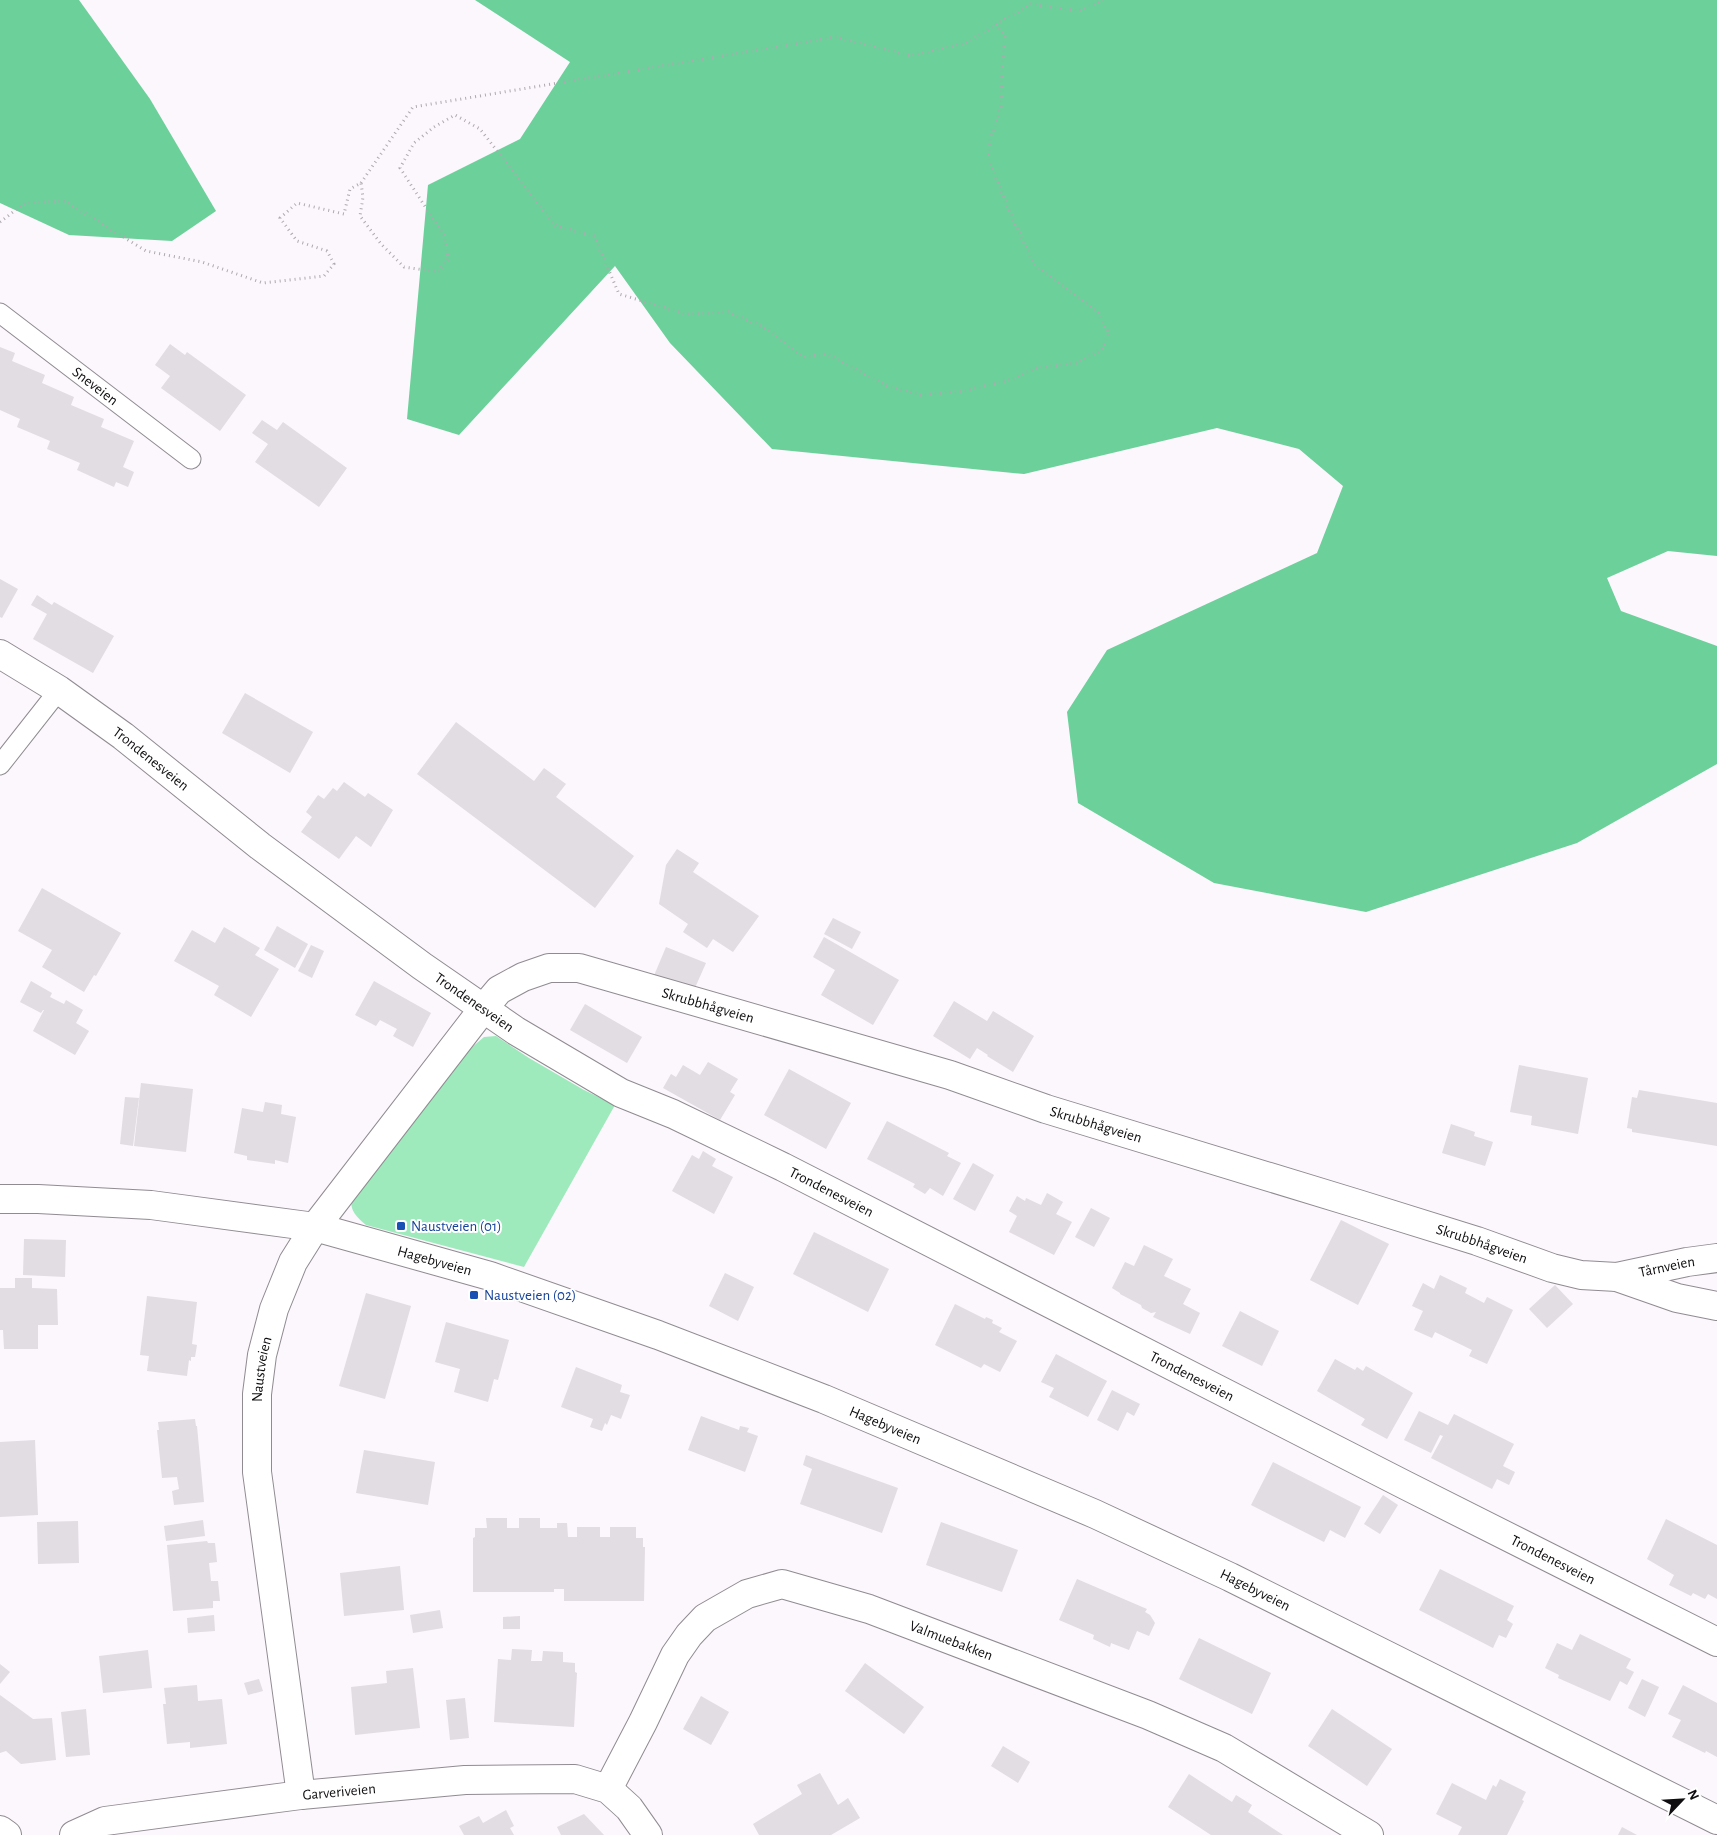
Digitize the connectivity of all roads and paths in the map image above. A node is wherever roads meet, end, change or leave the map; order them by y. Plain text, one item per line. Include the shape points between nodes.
1 (1103, 0) edge
2 (996, 24) junction
3 (361, 183) junction
4 (0, 222) edge
5 (0, 313) edge
6 (192, 459) dead end
7 (0, 654) edge
8 (59, 690) junction
9 (0, 766) edge
10 (483, 1009) junction
11 (0, 1199) edge
12 (314, 1227) junction
13 (1717, 1258) edge
14 (1617, 1277) junction
15 (1717, 1306) edge
16 (1717, 1642) edge
17 (608, 1789) junction
18 (300, 1795) junction
19 (1717, 1820) edge
20 (0, 1830) edge
21 (7, 1835) edge
22 (74, 1835) edge
23 (648, 1835) edge
24 (1369, 1835) edge

1 - 2 path via 1080,11 1031,4
2 - 3 path via 969,42 911,56 836,37 413,107
2 - 3 path via 1005,36 1001,108 988,158 1035,266 1096,310 1109,334 1102,349 1077,363 1036,368 963,392 920,395 885,385 827,354 803,357 768,328 728,312 686,314 620,294 594,236 556,226 480,129 455,115 414,143 400,168 444,237 448,258 438,272 404,267 381,244 360,216
3 - 4 path via 350,189 344,214 297,203 280,218 296,240 327,250 334,264 324,276 263,283 202,262 146,251 64,200 25,203
5 - 6 lane, Sneveien
7 - 8 street, Trondenesveien
8 - 9 lane
8 - 10 street, Trondenesveien via 124,736 260,846
10 - 12 street, Naustveien
10 - 14 street, Skrubbhågveien via 499,990 523,977 548,968 579,968 950,1075 1046,1109 1358,1204 1552,1268 1581,1275
10 - 16 street, Trondenesveien via 621,1093 673,1114 783,1167
11 - 12 street, Hagebyveien via 38,1198 151,1205
12 - 18 street, Naustveien via 293,1262 274,1309 262,1355 257,1394 257,1472
12 - 19 street, Hagebyveien via 490,1276 658,1335 824,1399 1095,1514 1230,1576
13 - 14 street, Tårnveien
14 - 15 street, Skrubbhågveien via 1677,1298
17 - 18 street, Garveriveien via 575,1779 465,1780
17 - 23 street via 629,1808
17 - 24 street, Valmuebakken via 675,1655 689,1635 705,1618 747,1594 782,1584 869,1610 1148,1715 1224,1748
18 - 22 street, Garveriveien via 105,1821
20 - 21 street

